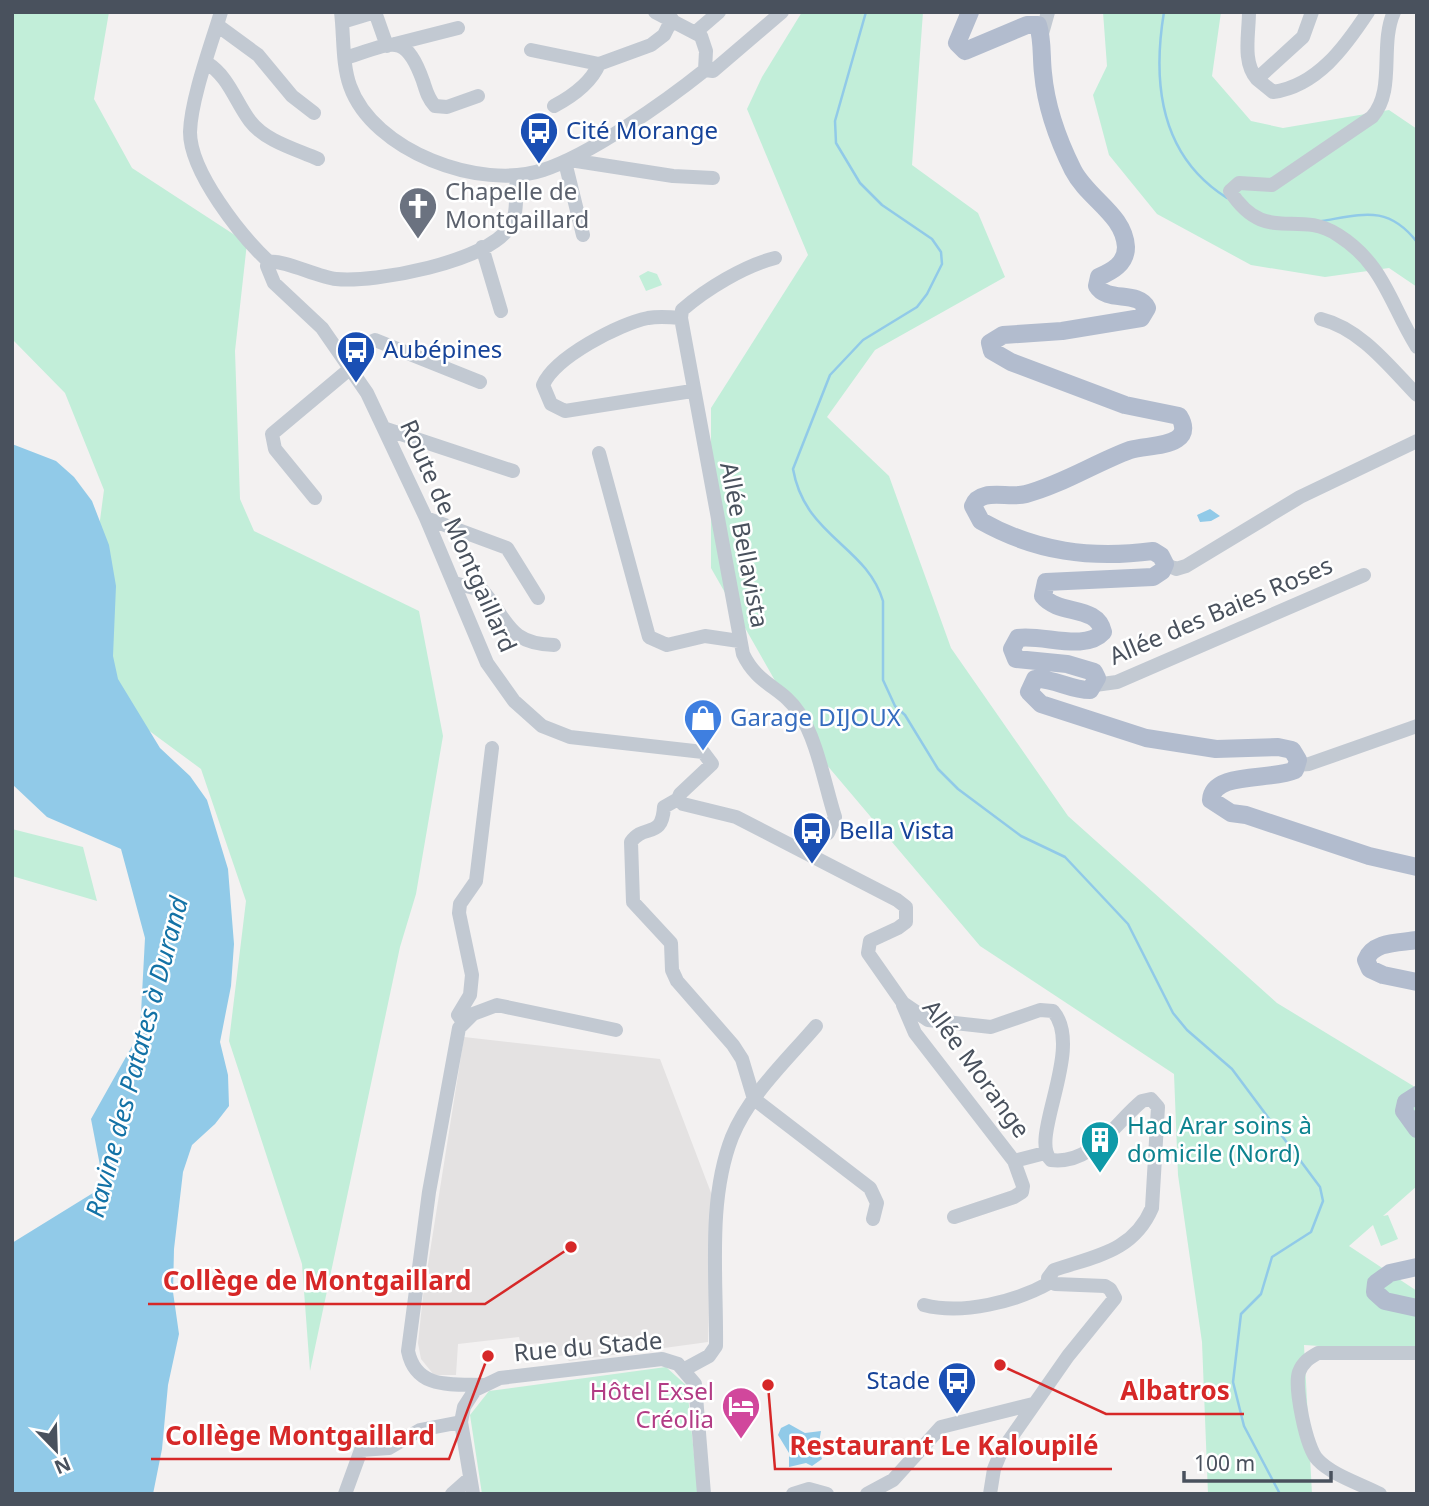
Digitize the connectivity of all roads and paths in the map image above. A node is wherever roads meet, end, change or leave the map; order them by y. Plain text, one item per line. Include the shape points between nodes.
1 (655, 12) edge
2 (719, 12) edge
3 (782, 12) edge
4 (970, 12) edge
5 (1048, 12) edge
6 (1249, 12) edge
7 (1312, 12) edge
8 (1368, 12) edge
9 (1394, 12) edge
10 (342, 17) edge
11 (219, 19) edge
12 (672, 19) junction
13 (458, 28) dead end
14 (697, 31) junction
15 (1041, 37) junction
16 (390, 46) junction
17 (531, 50) dead end
18 (345, 58) junction
19 (207, 63) junction
20 (598, 64) junction
21 (705, 70) junction
22 (1257, 79) junction
23 (478, 96) dead end
24 (554, 106) dead end
25 (314, 113) dead end
26 (317, 159) dead end
27 (568, 161) junction
28 (517, 175) junction
29 (713, 178) dead end
30 (583, 235) dead end
31 (482, 247) junction
32 (775, 258) dead end
33 (269, 262) junction
34 (501, 312) dead end
35 (681, 318) junction
36 (1321, 319) dead end
37 (1417, 347) edge
38 (347, 361) junction
39 (480, 382) dead end
40 (692, 391) junction
41 (1417, 395) edge
42 (386, 429) junction
43 (1417, 442) edge
44 (598, 453) dead end
45 (513, 471) dead end
46 (315, 498) dead end
47 (426, 518) junction
48 (1165, 564) junction
49 (1364, 575) dead end
50 (454, 583) junction
51 (538, 598) dead end
52 (739, 641) junction
53 (554, 645) dead end
54 (1096, 685) junction
55 (1417, 726) edge
56 (492, 748) dead end
57 (1297, 765) junction
58 (678, 799) junction
59 (803, 850) junction
60 (1417, 867) edge
61 (1417, 940) edge
62 (1417, 982) edge
63 (903, 1003) junction
64 (463, 1022) junction
65 (816, 1026) dead end
66 (617, 1030) dead end
67 (1417, 1095) edge
68 (754, 1099) junction
69 (1417, 1129) edge
70 (1045, 1153) junction
71 (1014, 1161) junction
72 (954, 1217) dead end
73 (873, 1219) dead end
74 (1417, 1267) edge
75 (1051, 1282) junction
76 (924, 1305) dead end
77 (1417, 1308) edge
78 (1417, 1353) edge
79 (685, 1369) junction
80 (439, 1384) junction
81 (484, 1385) junction
82 (1033, 1404) junction
83 (464, 1407) junction
84 (461, 1422) junction
85 (470, 1478) junction
86 (870, 1493) edge
87 (345, 1494) edge
88 (452, 1494) edge
89 (473, 1494) edge
90 (704, 1494) edge
91 (793, 1494) edge
92 (827, 1494) edge
93 (990, 1494) edge
94 (1380, 1494) edge

1 - 12 street
2 - 14 street
3 - 21 street via 713,71
4 - 15 main road via 957,43 961,49 971,50 1027,25 1038,25
5 - 15 street
6 - 22 street via 1248,60
7 - 22 street via 1303,37
8 - 22 street via 1341,49 1309,79 1273,92
9 - 37 street via 1388,31 1382,106 1272,185 1239,183 1230,191 1266,223 1307,222 1337,234 1363,255 1378,270 1395,313
10 - 16 street via 375,12
10 - 18 street
11 - 19 street
11 - 25 street
12 - 14 street
12 - 20 street via 664,35 651,45
13 - 16 street
14 - 21 street via 705,43
15 - 48 main road via 1047,103 1059,139 1075,174 1122,226 1124,256 1114,270 1099,277 1097,286 1104,294 1140,301 1147,308 1141,318 1119,323 1003,335 990,343 992,351 1125,405 1180,416 1183,433 1176,440 1130,450 1023,495 982,495 973,506 988,525 1055,551 1081,555 1153,551
16 - 18 street
16 - 23 street via 411,51 435,106 447,107
17 - 20 street
18 - 28 street via 355,98 388,139 445,164 495,176
19 - 26 street via 225,79 260,132
19 - 33 street via 192,117 193,147 207,181 235,225
20 - 24 street via 573,95
21 - 27 street
27 - 28 street
27 - 29 street
27 - 30 street
28 - 31 street via 513,220 508,230
31 - 33 street via 421,271 381,278 336,279 297,270 284,262
31 - 34 street
32 - 35 street via 760,262 694,302 682,310
33 - 38 street, Route de Montgaillard via 274,283 322,328
35 - 40 street, Allée Bellavista
35 - 40 street via 648,318 608,334 557,367 543,385 551,404 565,411
36 - 41 street via 1344,327 1370,347
38 - 39 street via 375,340
38 - 42 street, Route de Montgaillard
38 - 46 street via 272,434 275,449
40 - 52 street, Allée Bellavista
42 - 45 street
42 - 47 street, Route de Montgaillard
43 - 48 street via 1300,497 1186,566 1176,569
44 - 52 street via 649,637 667,645 705,636
47 - 50 street, Route de Montgaillard
47 - 51 street via 508,548
48 - 54 main road via 1153,577 1054,580 1043,586 1049,603 1093,615 1102,632 1096,639 1084,641 1018,638 1012,649 1016,659 1094,672
49 - 54 street, Allée des Baies Roses via 1117,682
50 - 53 street via 482,590 519,637
50 - 58 street, Route de Montgaillard via 487,663 514,701 542,726 570,737 708,755 710,769
52 - 59 street, Allée Bellavista via 755,676 787,699 806,724 835,817 828,833
54 - 57 main road via 1075,690 1035,679 1029,692 1041,704 1146,738 1216,749 1278,747 1292,750
55 - 57 street
56 - 64 street via 476,881 460,904 472,975 470,995 458,1014
57 - 60 main road via 1284,775 1223,781 1213,790 1211,800 1231,813
58 - 59 street via 687,806 736,817
58 - 68 street via 664,807 658,827 631,842 631,894 637,910 671,943 677,981 742,1059
59 - 63 street via 906,907 903,925 876,937 867,947 870,959
61 - 62 main road via 1377,947 1366,960 1370,969 1383,975
63 - 70 street via 928,1020 990,1027 1040,1010 1053,1011 1060,1025 1062,1057 1043,1144
63 - 71 street, Allée Morange via 915,1033
64 - 66 street via 497,1005
64 - 80 street via 429,1192 408,1351 421,1376
65 - 68 street
67 - 69 main road via 1406,1102 1404,1111
68 - 73 street via 870,1188 877,1203
68 - 79 street via 733,1136 723,1171 716,1346 709,1356
70 - 71 street, Allée Morange
70 - 75 street via 1051,1160 1072,1159 1096,1147 1142,1101 1151,1099 1158,1107 1152,1208 1146,1223 1126,1244 1054,1269 1048,1278
71 - 72 street, Allée Morange via 1022,1192
74 - 77 main road via 1384,1276 1376,1283 1375,1292 1385,1301
75 - 76 street via 1031,1293 952,1309
75 - 82 street via 1105,1286 1115,1298
78 - 94 street via 1318,1353 1305,1361 1298,1374 1311,1452 1319,1462
79 - 81 street, Rue du Stade via 662,1359 514,1376
79 - 90 street, Rue du Stade via 697,1392
80 - 81 street
80 - 83 street
81 - 83 street, Rue du Stade
82 - 86 street via 941,1427 892,1480
82 - 93 street via 997,1460
83 - 84 street
84 - 85 street
84 - 87 street via 420,1430 389,1448 361,1450
85 - 88 street
85 - 89 street
91 - 92 street via 808,1489

